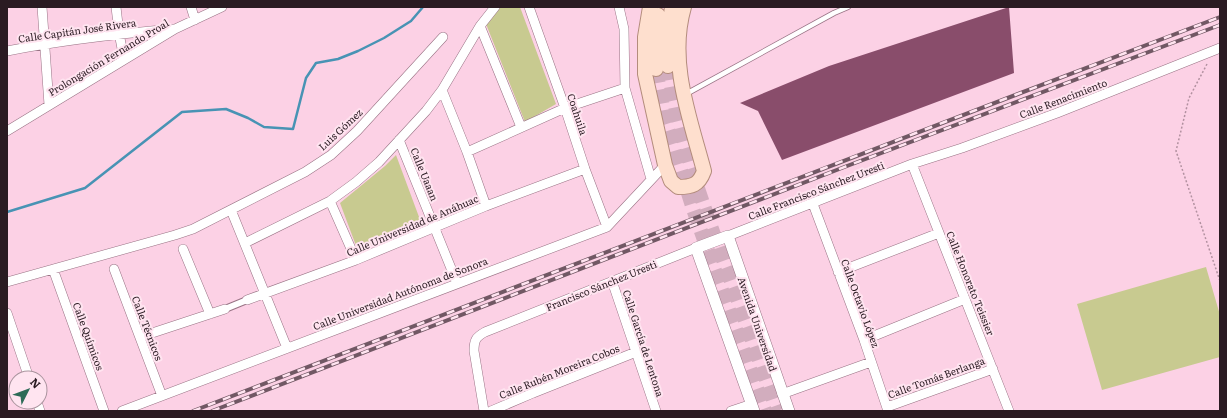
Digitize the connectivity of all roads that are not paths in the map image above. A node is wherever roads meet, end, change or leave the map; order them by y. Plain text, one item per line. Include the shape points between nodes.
1 (42, 7) edge
2 (116, 7) edge
3 (191, 7) edge
4 (222, 7) edge
5 (495, 7) edge
6 (529, 7) edge
7 (619, 7) edge
8 (650, 7) edge
9 (660, 7) edge
10 (672, 7) edge
11 (684, 7) edge
12 (832, 7) edge
13 (848, 7) edge
14 (834, 13) junction
15 (195, 20) junction
16 (480, 26) junction
17 (175, 29) junction
18 (119, 34) junction
19 (443, 37) dead end
20 (44, 44) junction
21 (1216, 49) edge
22 (7, 51) edge
23 (124, 59) junction
24 (625, 88) junction
25 (442, 90) junction
26 (684, 95) junction
27 (49, 105) junction
28 (565, 108) junction
29 (521, 127) junction
30 (7, 132) edge
31 (399, 140) junction
32 (467, 152) junction
33 (912, 164) junction
34 (665, 165) junction
35 (585, 169) junction
36 (651, 178) junction
37 (330, 201) junction
38 (813, 204) junction
39 (486, 206) junction
40 (231, 210) junction
41 (607, 227) junction
42 (435, 228) junction
43 (939, 233) junction
44 (728, 236) junction
45 (245, 243) junction
46 (696, 248) junction
47 (183, 249) dead end
48 (356, 260) junction
49 (53, 269) junction
50 (114, 269) dead end
51 (838, 272) junction
52 (612, 281) junction
53 (7, 282) edge
54 (457, 283) junction
55 (265, 293) junction
56 (965, 299) junction
57 (247, 300) joint
58 (225, 309) joint
59 (7, 313) edge
60 (210, 314) junction
61 (140, 337) junction
62 (864, 340) junction
63 (287, 348) junction
64 (636, 352) junction
65 (871, 362) junction
66 (993, 369) junction
67 (26, 370) edge
68 (782, 394) junction
69 (162, 396) junction
70 (753, 408) edge
71 (887, 409) edge
72 (104, 411) edge
73 (122, 411) edge
74 (484, 411) edge
75 (491, 411) edge
76 (656, 411) edge
77 (731, 411) edge
78 (788, 411) edge
79 (1009, 411) edge

1 - 20 street
2 - 18 street
3 - 15 street
4 - 15 street, Prolongación Fernando Proal
5 - 16 street
6 - 28 street, Coahuila
7 - 24 street via 624,29
8 - 34 main road via 645,74
9 - 10 main road via 656,29 662,67
11 - 26 main road via 679,36 678,66
12 - 14 lane
13 - 14 lane
14 - 26 lane
15 - 17 street, Prolongación Fernando Proal
16 - 25 street
16 - 29 street
17 - 18 street, Calle Capitán José Rivera
17 - 23 street, Prolongación Fernando Proal
18 - 20 street, Calle Capitán José Rivera
18 - 23 street
19 - 40 street, Luis Gómez via 357,131 331,155 305,172
20 - 22 street, Calle Capitán José Rivera
20 - 27 street
21 - 33 street, Calle Renacimiento via 1028,124
23 - 27 street, Prolongación Fernando Proal
24 - 28 street
24 - 36 street
25 - 31 street
25 - 32 street
26 - 34 main road via 704,171 701,180 690,187 678,188
27 - 30 street, Prolongación Fernando Proal
28 - 29 street
28 - 35 street, Coahuila
29 - 32 street
31 - 37 street via 379,162
31 - 42 street, Calle Uaaan
32 - 39 street
33 - 38 street, Calle Francisco Sánchez Uresti
33 - 43 street, Calle Honorato Teissier
34 - 36 street, Calle Universidad Autónoma de Sonora
35 - 39 street, Calle Universidad de Anáhuac
35 - 41 street, Coahuila
36 - 41 street, Calle Universidad Autónoma de Sonora
37 - 45 street
37 - 48 street
38 - 44 street, Calle Francisco Sánchez Uresti
38 - 51 street, Calle Octavio López
39 - 42 street, Calle Universidad de Anáhuac
40 - 45 street
40 - 49 street, Luis Gómez via 175,235
41 - 54 street, Calle Universidad Autónoma de Sonora
42 - 48 street, Calle Universidad de Anáhuac
42 - 54 street, Calle Uaaan
43 - 51 street
43 - 56 street, Calle Honorato Teissier
44 - 46 street, Francisco Sánchez Uresti
44 - 68 street, Avenida Universidad
45 - 55 street
46 - 52 street, Francisco Sánchez Uresti
46 - 70 street
47 - 60 street
48 - 55 street, Calle Universidad de Anáhuac
49 - 53 street, Luis Gómez
49 - 72 street, Calle Químicos
50 - 61 street, Calle Técnicos
51 - 62 street, Calle Octavio López
52 - 64 street, Calle García de Lentona
52 - 74 street, Francisco Sánchez Uresti via 476,337 474,351
54 - 63 street, Calle Universidad Autónoma de Sonora
55 - 57 street, Calle Universidad de Anáhuac
55 - 63 street
56 - 62 street
56 - 66 street, Calle Honorato Teissier
57 - 58 street
58 - 60 street
59 - 67 street
60 - 61 street
61 - 69 street, Calle Técnicos
62 - 65 street, Calle Octavio López
63 - 69 street, Calle Universidad Autónoma de Sonora
64 - 75 street, Calle Rubén Moreira Cobos
64 - 76 street, Calle García de Lentona
65 - 68 street
65 - 71 street, Calle Octavio López
66 - 71 street, Calle Tomás Berlanga
66 - 79 street, Calle Honorato Teissier
68 - 78 street, Avenida Universidad
69 - 73 street, Calle Universidad Autónoma de Sonora
70 - 77 street

